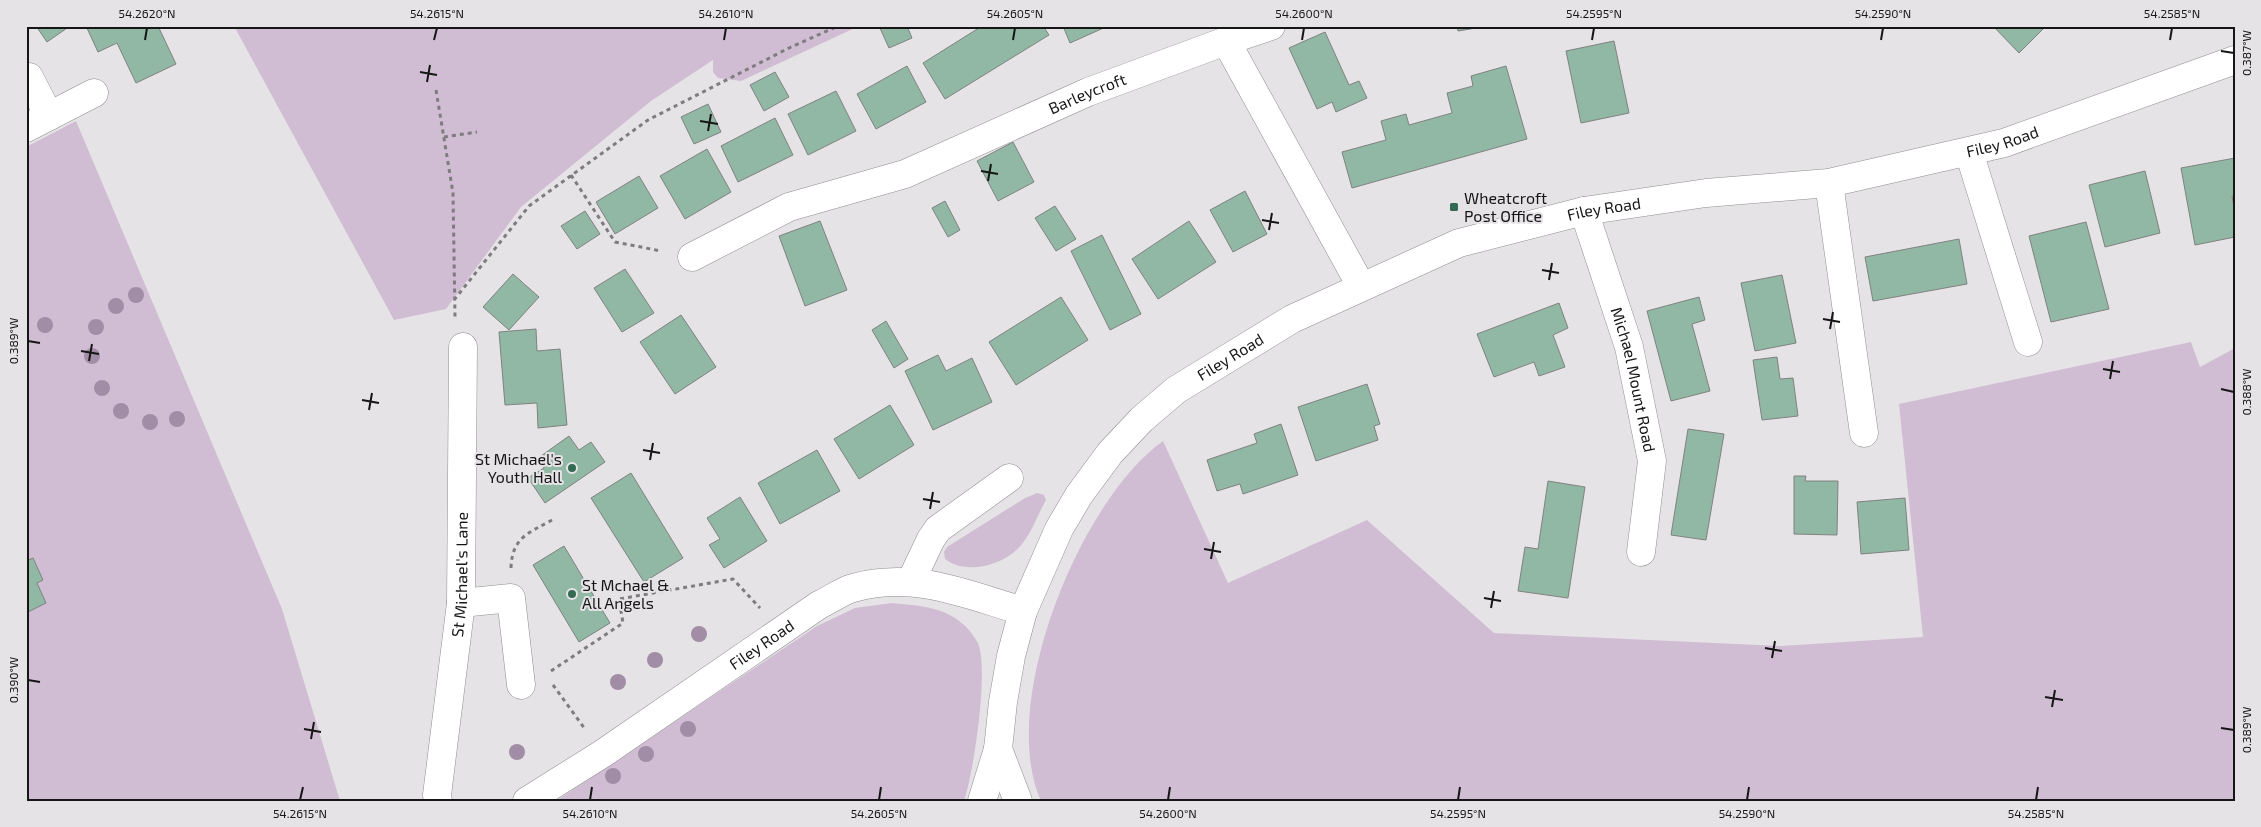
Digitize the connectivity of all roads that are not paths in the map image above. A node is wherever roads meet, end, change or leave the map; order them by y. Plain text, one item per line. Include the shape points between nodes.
1 (1271, 26) edge
2 (1226, 41) junction
3 (2235, 60) edge
4 (29, 77) dead end
5 (94, 93) dead end
6 (38, 122) edge
7 (1969, 152) junction
8 (1829, 183) junction
9 (1584, 211) junction
10 (692, 257) road end
11 (1361, 286) junction
12 (2028, 342) dead end
13 (464, 347) road end
14 (1864, 433) dead end
15 (1008, 478) dead end
16 (1641, 552) dead end
17 (911, 581) junction
18 (461, 603) junction
19 (1023, 611) junction
20 (521, 685) road end
21 (998, 749) junction
22 (438, 801) edge
23 (527, 801) edge
24 (982, 801) edge
25 (1018, 801) edge

1 - 2 street, Barleycroft
2 - 10 street, Barleycroft via 1088,92 905,174 789,206
2 - 11 street
3 - 7 street, Filey Road via 2004,143
4 - 6 street
5 - 6 street
7 - 8 street, Filey Road
7 - 12 street
8 - 9 street, Filey Road via 1706,193
8 - 14 street
9 - 11 street, Filey Road via 1459,243
9 - 16 street, Michael Mount Road via 1629,347 1652,461
11 - 19 street, Filey Road via 1292,319 1212,367 1176,390 1142,419 1110,453 1079,495 1059,529
13 - 18 street, St Michael's Lane
15 - 17 street via 938,529
17 - 19 street, Filey Road via 944,587
17 - 23 street, Filey Road via 852,588 819,606 602,754
18 - 20 street via 511,598
18 - 22 street, St Michael's Lane
19 - 21 street, Filey Road via 1008,674
21 - 24 street, Filey Road
21 - 25 street, Filey Road

